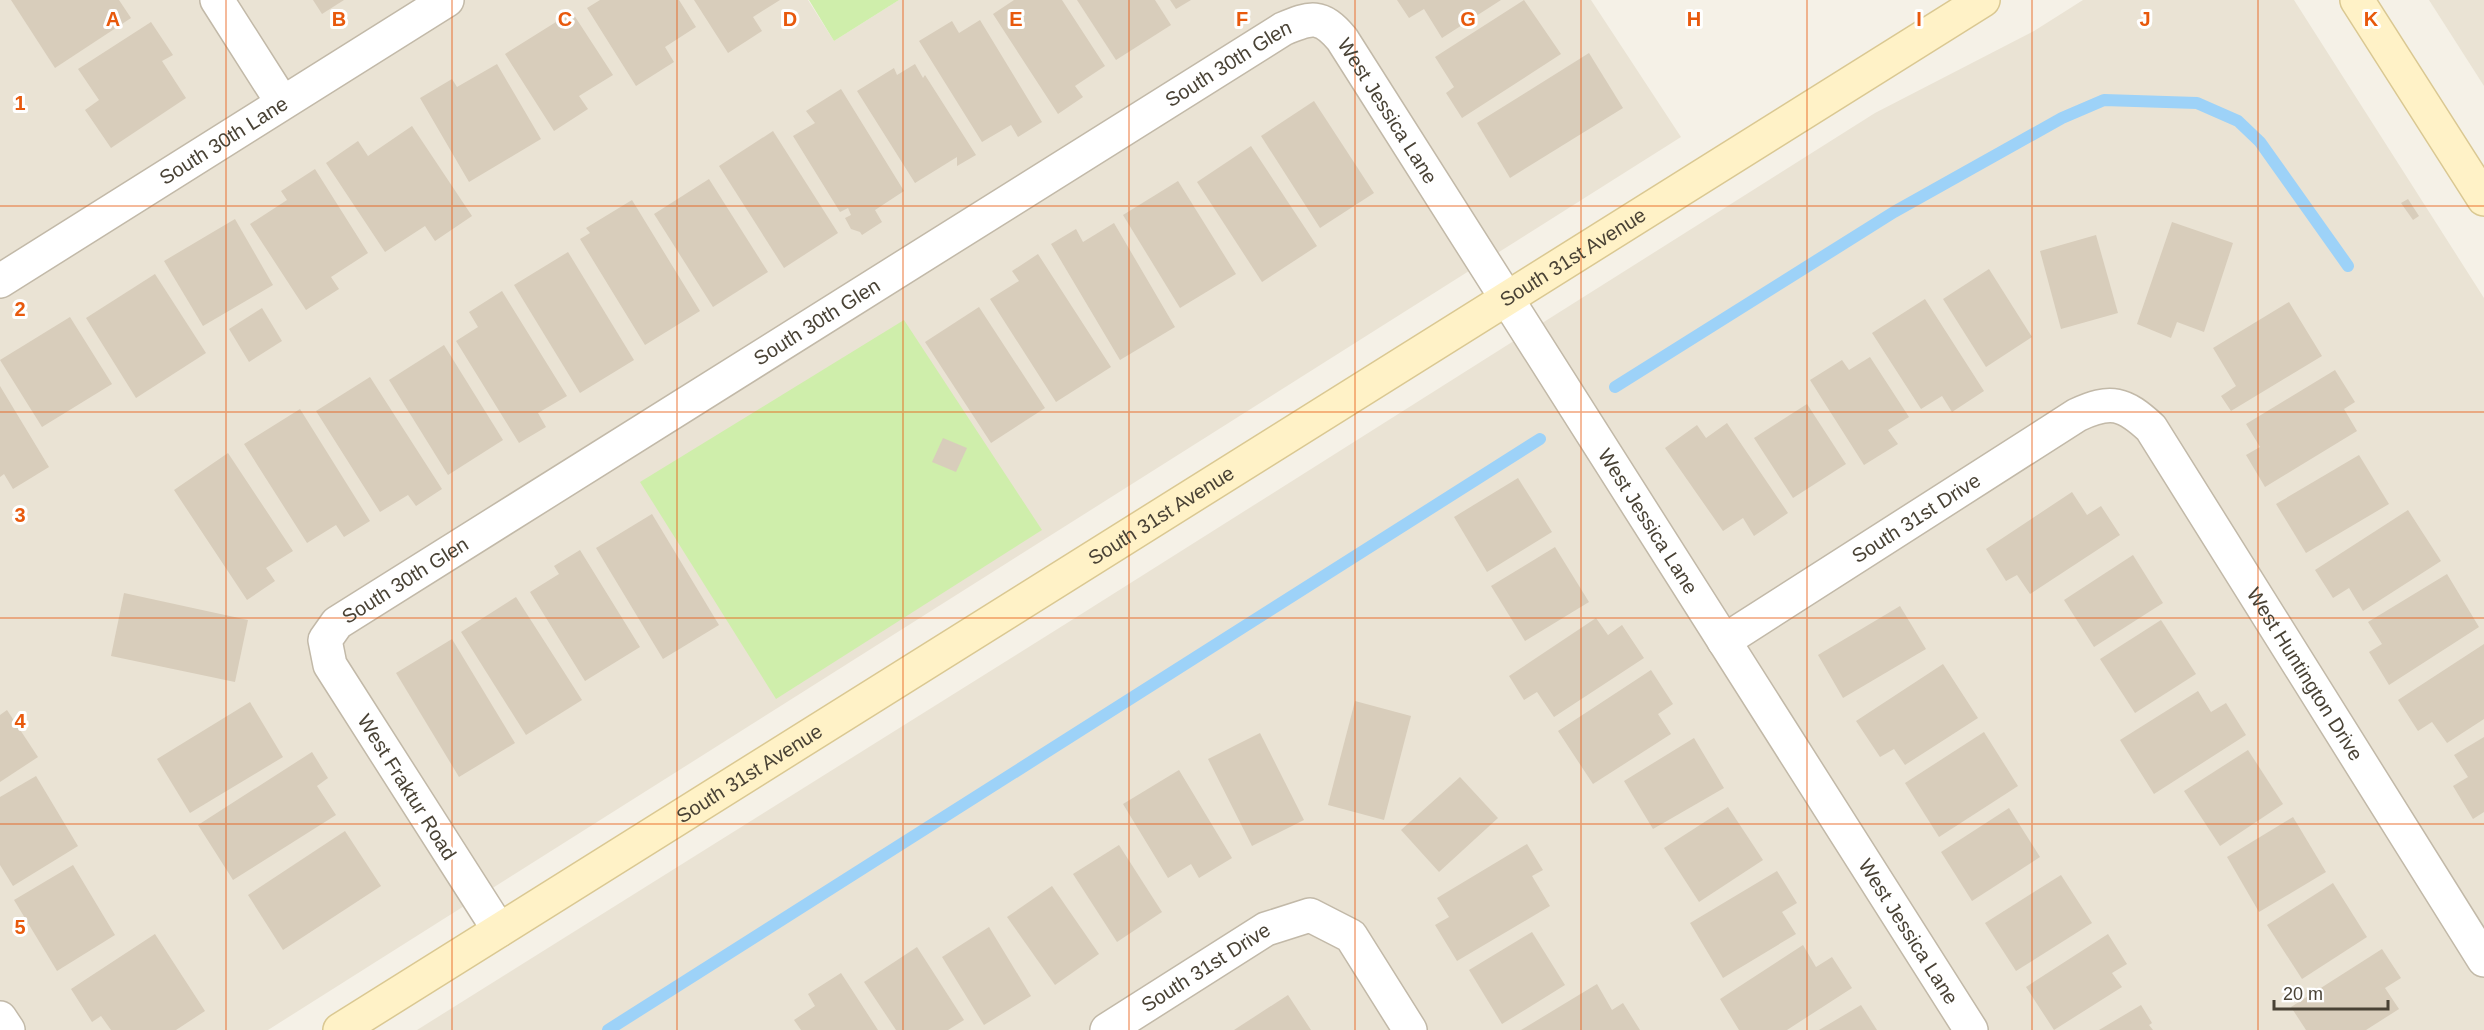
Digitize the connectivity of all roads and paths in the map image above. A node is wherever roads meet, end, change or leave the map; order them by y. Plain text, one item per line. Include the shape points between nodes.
1 (217, 0) edge
2 (447, 0) edge
3 (1983, 0) edge
4 (2357, 0) edge
5 (1318, 19) joint
6 (282, 102) junction
7 (2484, 199) edge
8 (0, 281) edge
9 (1506, 299) junction
10 (2113, 405) joint
11 (325, 640) joint
12 (1724, 642) junction
13 (499, 930) junction
14 (2484, 960) edge
15 (0, 1018) edge
16 (8, 1030) edge
17 (340, 1030) edge
18 (1107, 1030) edge
19 (1410, 1030) edge
20 (1971, 1030) edge

1 - 6 street
2 - 6 street, South 30th Lane
3 - 9 street, South 31st Avenue
4 - 7 street
5 - 9 street, West Jessica Lane via 1332,26 1342,39
5 - 11 street, South 30th Glen via 1283,29 1243,54 337,623
6 - 8 street, South 30th Lane
9 - 12 street, West Jessica Lane
9 - 13 street, South 31st Avenue
10 - 12 street, South 31st Drive via 2077,415
10 - 14 street, West Huntington Drive via 2133,411 2151,428
11 - 13 street, West Fraktur Road via 330,665
12 - 20 street, West Jessica Lane
13 - 17 street, South 31st Avenue
15 - 16 street
18 - 19 street, South 31st Drive via 1266,929 1310,915 1351,936

